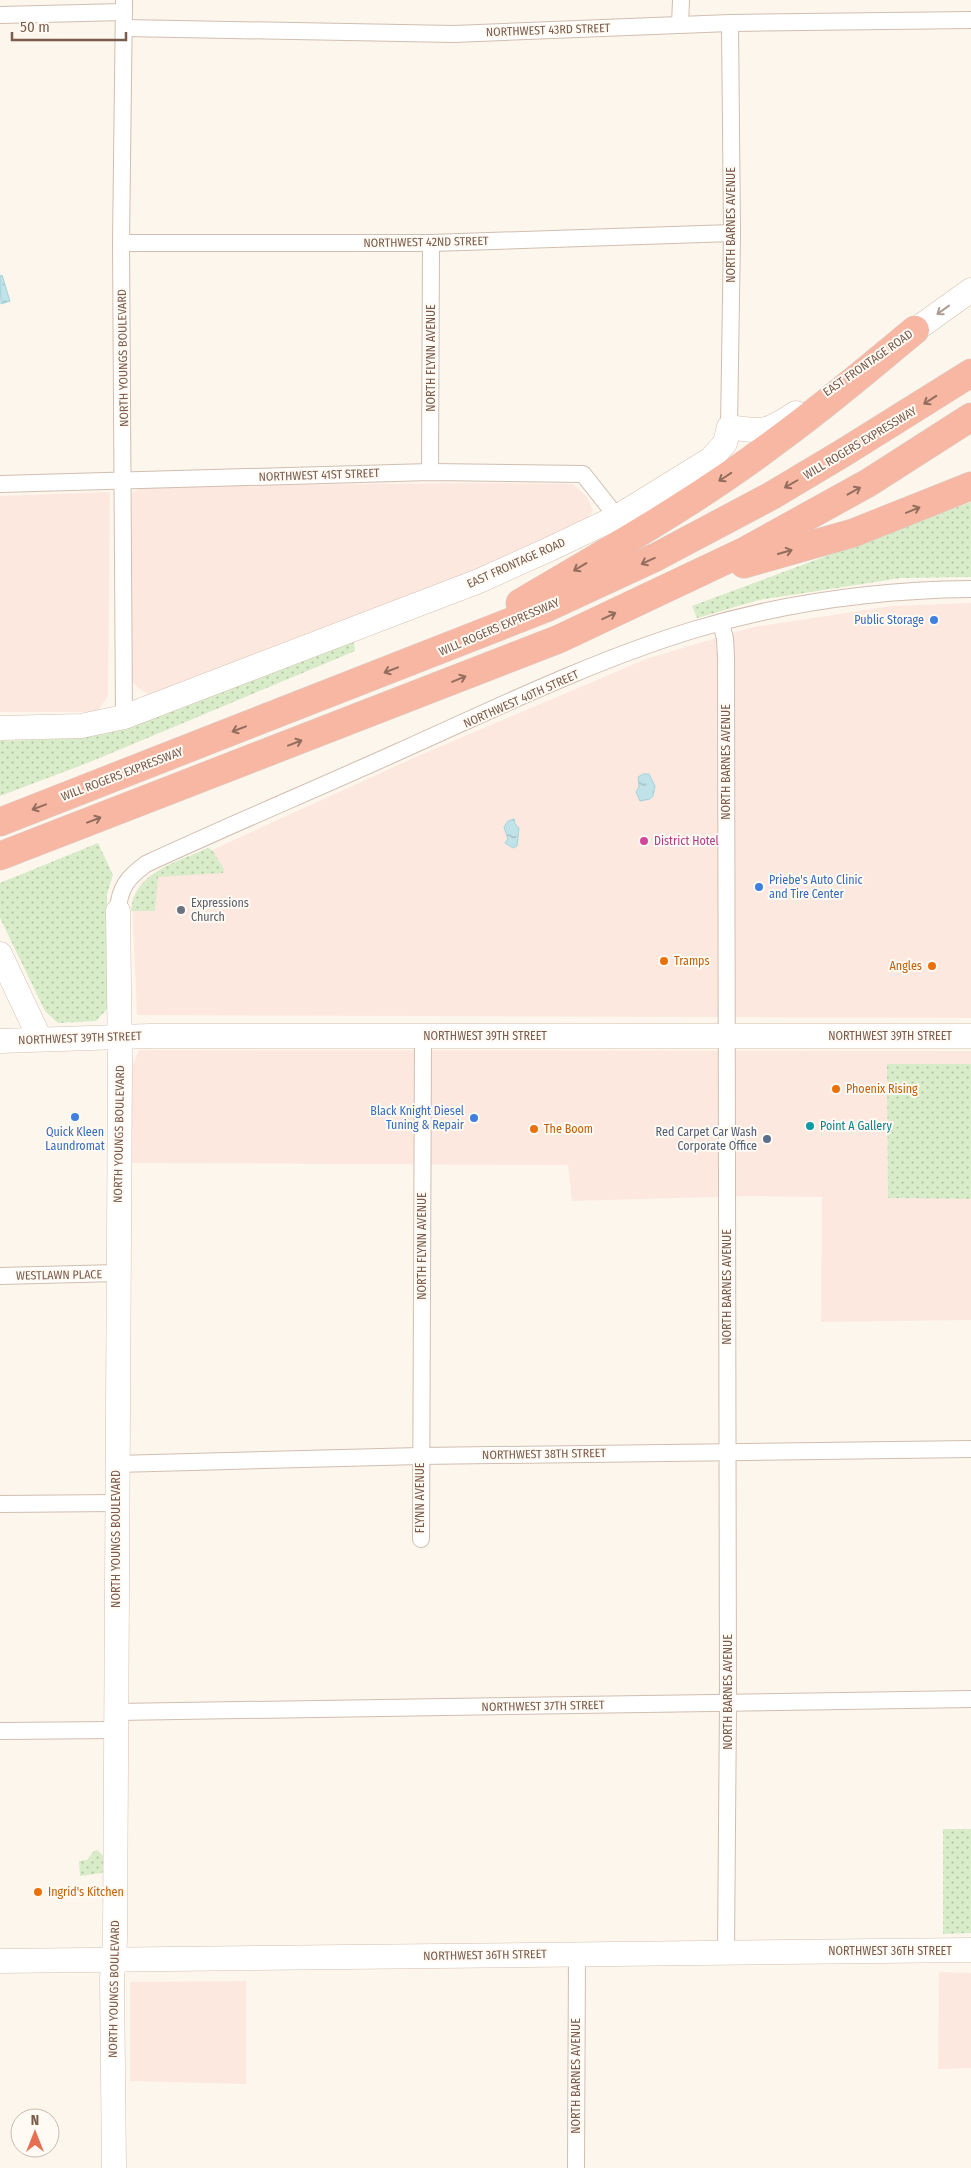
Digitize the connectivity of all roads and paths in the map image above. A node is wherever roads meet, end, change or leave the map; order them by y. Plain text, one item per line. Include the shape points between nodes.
1 (681, 0) edge
2 (124, 14) edge
3 (0, 15) edge
4 (971, 20) edge
5 (730, 23) junction
6 (680, 24) junction
7 (732, 233) junction
8 (121, 243) junction
9 (431, 243) junction
10 (971, 290) edge
11 (915, 330) junction
12 (971, 373) edge
13 (971, 417) edge
14 (729, 427) junction
15 (430, 472) junction
16 (124, 481) junction
17 (0, 484) edge
18 (971, 486) edge
19 (617, 517) junction
20 (688, 580) junction
21 (971, 589) edge
22 (721, 622) junction
23 (436, 653) junction
24 (124, 717) junction
25 (0, 728) edge
26 (0, 822) edge
27 (0, 856) edge
28 (118, 911) joint
29 (0, 954) edge
30 (423, 1036) junction
31 (727, 1036) junction
32 (971, 1036) edge
33 (120, 1037) junction
34 (40, 1039) junction
35 (0, 1040) edge
36 (117, 1273) junction
37 (0, 1276) edge
38 (971, 1449) edge
39 (727, 1452) junction
40 (420, 1456) junction
41 (116, 1464) junction
42 (116, 1503) junction
43 (0, 1504) edge
44 (421, 1539) dead end
45 (971, 1699) edge
46 (728, 1704) junction
47 (116, 1721) junction
48 (0, 1731) edge
49 (971, 1950) edge
50 (726, 1952) junction
51 (577, 1954) junction
52 (114, 1960) junction
53 (0, 1961) edge
54 (114, 2168) edge
55 (576, 2168) edge

1 - 6 street
2 - 3 street, NORTHWEST 43RD STREET
2 - 6 street, NORTHWEST 43RD STREET via 454,34
2 - 8 street, NORTH YOUNGS BOULEVARD
4 - 5 street, NORTHWEST 43RD STREET
5 - 6 street, NORTHWEST 43RD STREET
5 - 7 street, NORTH BARNES AVENUE
7 - 9 street, NORTHWEST 42ND STREET
7 - 14 street, NORTH BARNES AVENUE
8 - 9 street, NORTHWEST 42ND STREET
8 - 16 street, NORTH YOUNGS BOULEVARD
9 - 15 street, NORTH FLYNN AVENUE
10 -> 11 street, EAST FRONTAGE ROAD
11 - 14 street, EAST FRONTAGE ROAD via 773,428 761,431
11 -> 23 highway via 779,440 701,494
12 -> 23 highway, WILL ROGERS EXPRESSWAY via 843,454 656,557 546,608
20 -> 13 highway via 868,483
14 - 19 street, EAST FRONTAGE ROAD via 725,443 711,460
15 - 16 street, NORTHWEST 41ST STREET
15 - 19 street, NORTHWEST 41ST STREET via 583,474
16 - 17 street, NORTHWEST 41ST STREET
16 - 24 street, NORTH YOUNGS BOULEVARD
20 -> 18 highway via 853,533
19 - 24 street, EAST FRONTAGE ROAD via 479,581
27 -> 20 highway via 550,643
21 - 22 street, NORTHWEST 40TH STREET via 854,597
22 - 28 street, NORTHWEST 40TH STREET via 662,640 583,672 146,864 121,889
22 - 31 street, NORTH BARNES AVENUE via 726,657
23 -> 26 highway, WILL ROGERS EXPRESSWAY
24 - 25 street, EAST FRONTAGE ROAD via 81,726
28 - 33 street, NORTH YOUNGS BOULEVARD
29 - 34 street
30 - 31 street, NORTHWEST 39TH STREET
30 - 33 street, NORTHWEST 39TH STREET
30 - 40 street, NORTH FLYNN AVENUE
31 - 32 street, NORTHWEST 39TH STREET
31 - 39 street, NORTH BARNES AVENUE
33 - 34 street, NORTHWEST 39TH STREET
33 - 36 street, NORTH YOUNGS BOULEVARD
34 - 35 street, NORTHWEST 39TH STREET
36 - 37 street, WESTLAWN PLACE
36 - 41 street, NORTH YOUNGS BOULEVARD
38 - 39 street, NORTHWEST 38TH STREET
39 - 40 street, NORTHWEST 38TH STREET
39 - 46 street, NORTH BARNES AVENUE
40 - 41 street, NORTHWEST 38TH STREET
40 - 44 street, FLYNN AVENUE
41 - 42 street, NORTH YOUNGS BOULEVARD
42 - 43 street
42 - 47 street, NORTH YOUNGS BOULEVARD
45 - 46 street, NORTHWEST 37TH STREET
46 - 47 street, NORTHWEST 37TH STREET
46 - 50 street, NORTH BARNES AVENUE
47 - 48 street, NORTHWEST 37TH STREET
47 - 52 street, NORTH YOUNGS BOULEVARD
49 - 50 street, NORTHWEST 36TH STREET
50 - 51 street, NORTHWEST 36TH STREET
51 - 52 street, NORTHWEST 36TH STREET
51 - 55 street, NORTH BARNES AVENUE
52 - 53 street, NORTHWEST 36TH STREET
52 - 54 street, NORTH YOUNGS BOULEVARD

